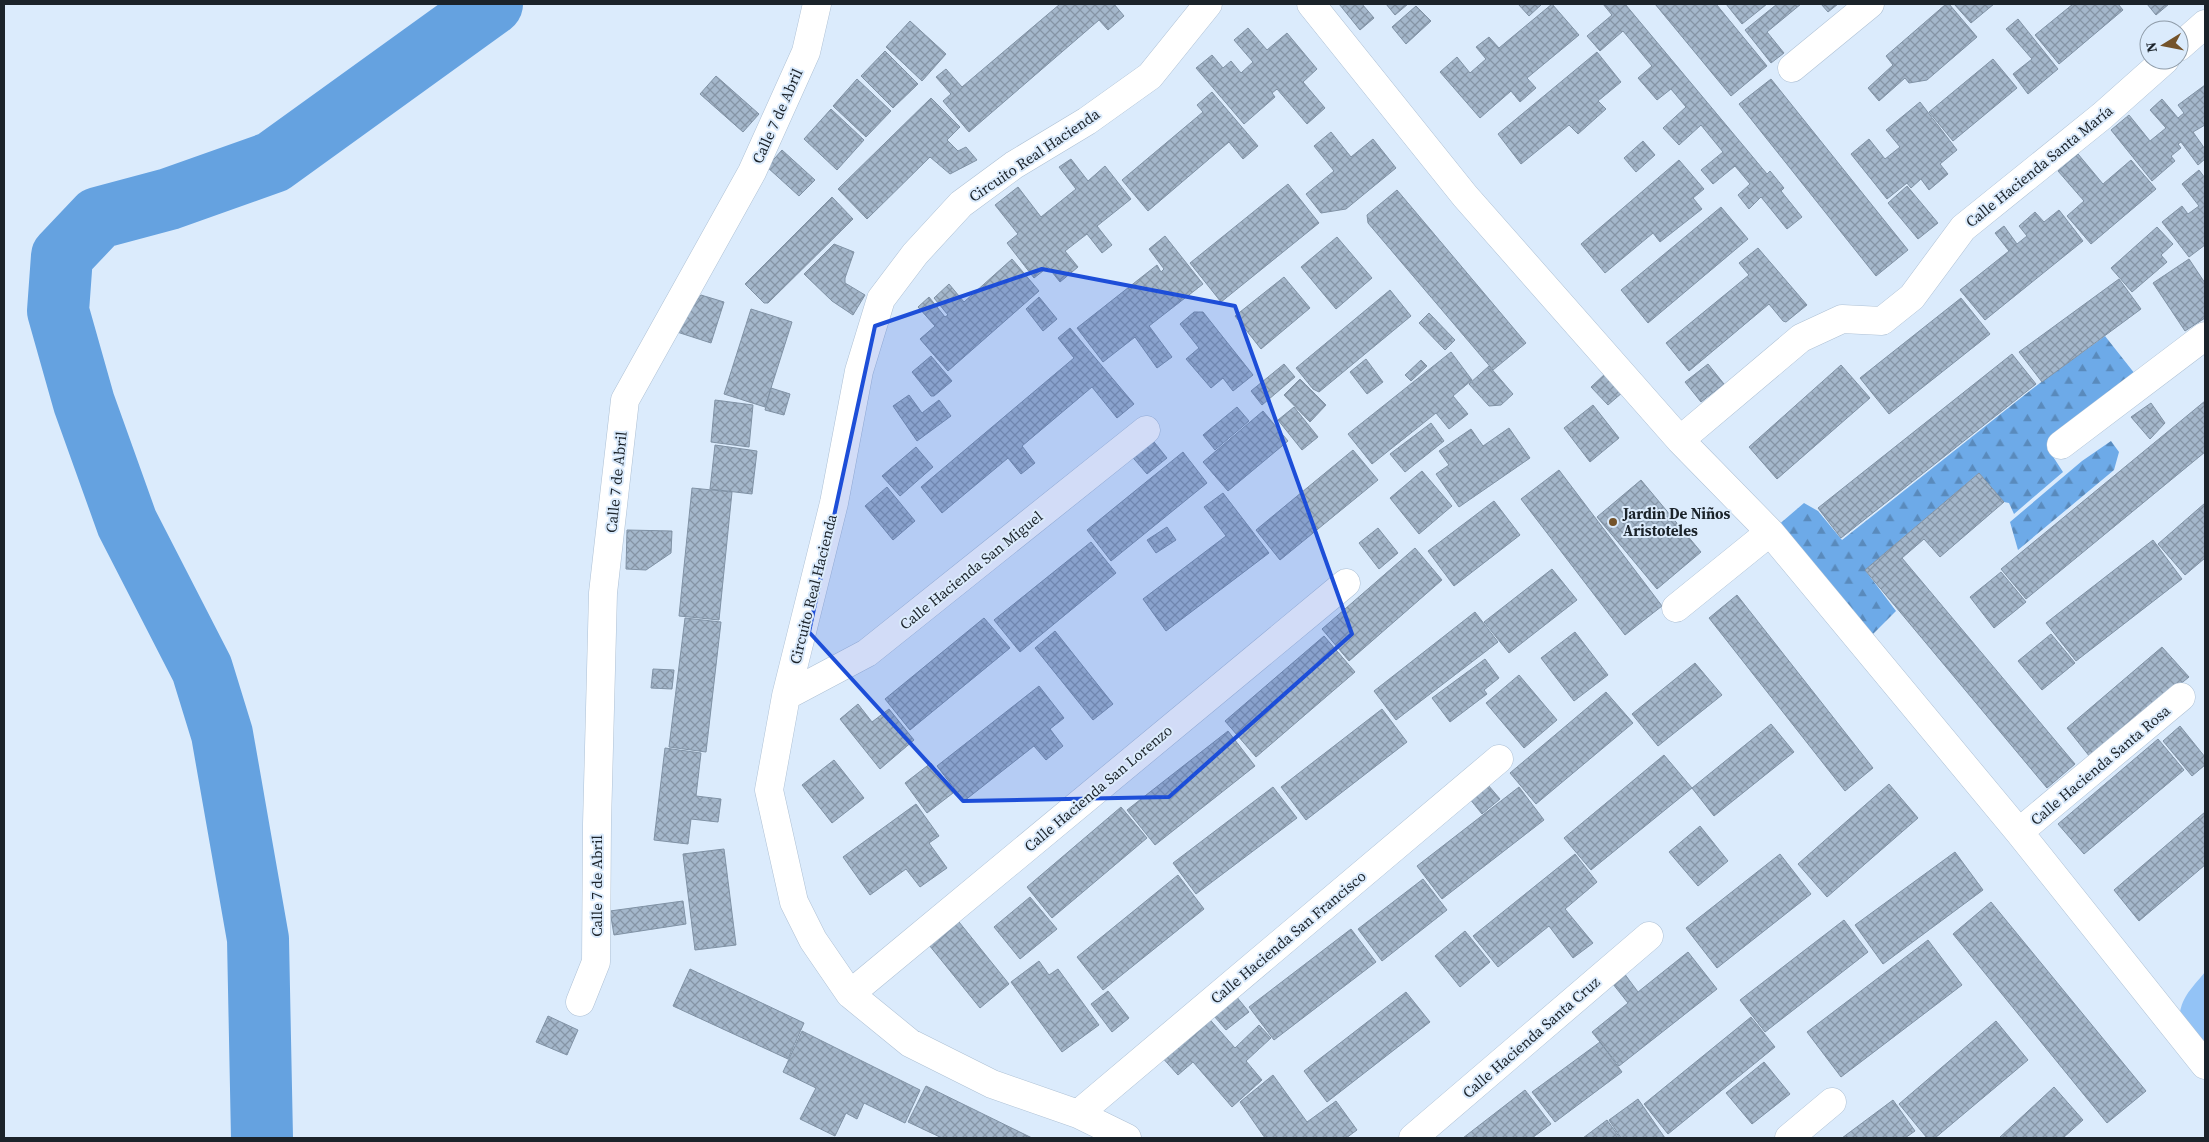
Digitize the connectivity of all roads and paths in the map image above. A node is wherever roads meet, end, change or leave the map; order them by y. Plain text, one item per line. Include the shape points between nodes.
1 (817, 4) edge
2 (1208, 4) edge
3 (1311, 4) edge
4 (1870, 4) edge
5 (2205, 24) edge
6 (2189, 38) edge
7 (1792, 68) dead end
8 (2154, 70) edge
9 (2205, 336) edge
10 (1146, 430) dead end
11 (1680, 440) junction
12 (2061, 445) dead end
13 (1770, 532) junction
14 (1346, 583) dead end
15 (1676, 608) dead end
16 (786, 696) junction
17 (2181, 697) dead end
18 (1499, 759) dead end
19 (2019, 832) junction
20 (1649, 936) dead end
21 (850, 994) junction
22 (580, 1002) dead end
23 (2205, 1065) edge
24 (1832, 1102) dead end
25 (1078, 1114) junction
26 (1127, 1138) edge
27 (1414, 1138) edge
28 (1789, 1138) edge

1 - 22 street, Calle 7 de Abril via 806,52 752,172 625,400 603,592 596,824 596,962
2 - 16 street, Circuito Real Hacienda via 1150,76 1014,165 961,204 915,254 881,299 859,371 834,503
3 - 11 street via 1465,196
4 - 7 street
5 - 6 street
8 - 11 street, Calle Hacienda Santa María via 1963,228 1912,296 1882,321 1842,319 1801,338
9 - 12 street
10 - 16 street, Calle Hacienda San Miguel via 867,653
11 - 13 street
13 - 15 street
13 - 19 street
14 - 21 street, Calle Hacienda San Lorenzo
16 - 21 street, Circuito Real Hacienda via 769,790 794,902 813,940
17 - 19 street, Calle Hacienda Santa Rosa
18 - 25 street, Calle Hacienda San Francisco
19 - 23 street
20 - 27 street, Calle Hacienda Santa Cruz
21 - 25 street, Circuito Real Hacienda via 910,1043 992,1084
24 - 28 street
25 - 26 street, Circuito Real Hacienda

